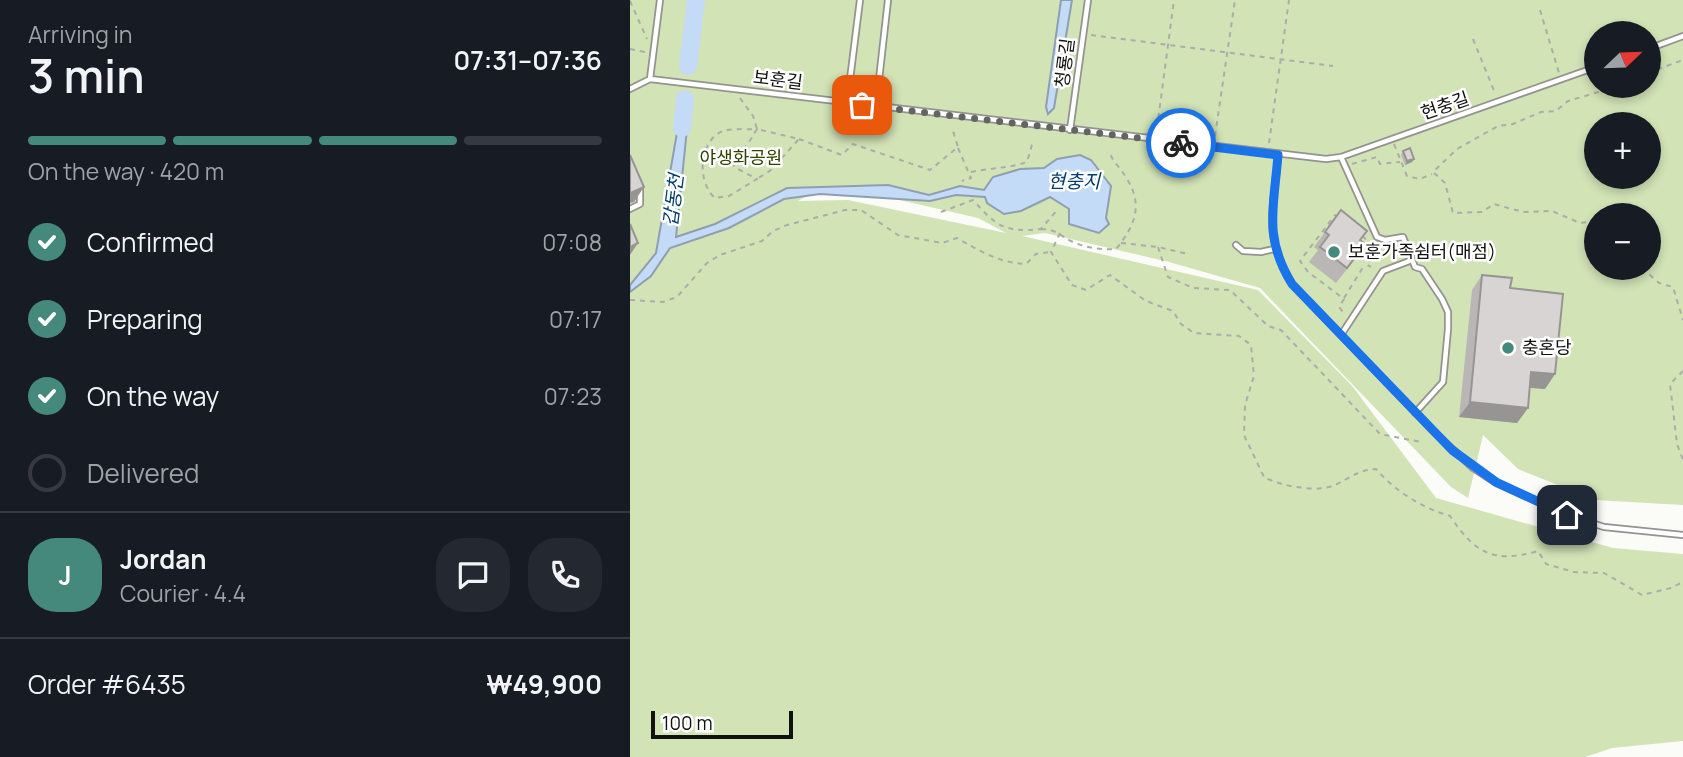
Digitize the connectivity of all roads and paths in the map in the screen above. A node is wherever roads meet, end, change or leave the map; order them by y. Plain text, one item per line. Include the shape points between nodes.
1 (660, 0) edge
2 (860, 0) edge
3 (888, 0) edge
4 (1087, 0) edge
5 (1174, 0) edge
6 (1235, 0) edge
7 (630, 1) edge
8 (1289, 1) edge
9 (1540, 10) dead end
10 (1083, 34) junction
11 (1683, 36) edge
12 (647, 39) dead end
13 (1473, 39) dead end
14 (1661, 44) edge
15 (1168, 45) junction
16 (630, 49) edge
17 (645, 52) dead end
18 (1227, 52) junction
19 (1281, 59) junction
20 (1683, 60) edge
21 (1333, 66) dead end
22 (1661, 69) edge
23 (1584, 71) edge
24 (1559, 73) dead end
25 (650, 79) junction
26 (630, 89) edge
27 (737, 89) junction
28 (1496, 95) dead end
29 (1584, 96) edge
30 (847, 103) junction
31 (876, 106) junction
32 (1157, 128) dead end
33 (757, 129) junction
34 (1070, 130) junction
35 (953, 131) dead end
36 (1215, 136) dead end
37 (1392, 138) junction
38 (799, 139) junction
39 (1033, 141) dead end
40 (1269, 143) dead end
41 (958, 147) junction
42 (1109, 151) dead end
43 (743, 152) junction
44 (1278, 155) junction
45 (1341, 157) junction
46 (705, 158) junction
47 (1301, 158) joint
48 (729, 159) junction
49 (1401, 162) junction
50 (1350, 165) dead end
51 (745, 171) junction
52 (971, 172) junction
53 (1433, 174) junction
54 (757, 179) junction
55 (962, 181) dead end
56 (638, 183) edge
57 (630, 208) edge
58 (1058, 209) dead end
59 (941, 212) dead end
60 (1584, 222) edge
61 (1345, 223) edge
62 (1041, 229) junction
63 (1356, 231) edge
64 (1059, 233) junction
65 (1120, 243) junction
66 (1236, 245) dead end
67 (1157, 247) junction
68 (1274, 249) junction
69 (1051, 252) junction
70 (1188, 254) dead end
71 (1401, 255) dead end
72 (1372, 258) junction
73 (1412, 260) junction
74 (1300, 261) junction
75 (1296, 264) dead end
76 (1366, 264) junction
77 (1371, 267) dead end
78 (1308, 272) junction
79 (1303, 274) dead end
80 (1656, 280) edge
81 (1344, 299) junction
82 (630, 300) edge
83 (1341, 314) dead end
84 (1683, 320) edge
85 (1341, 335) junction
86 (1683, 371) edge
87 (1415, 413) junction
88 (1421, 442) dead end
89 (1683, 460) edge
90 (1683, 535) edge
91 (1683, 582) edge

1 - 25 lane
2 - 30 lane
3 - 31 lane
4 - 10 lane, 청룡길
5 - 15 path
6 - 18 path
7 - 12 path
8 - 19 path
9 - 24 path
10 - 15 path
10 - 34 lane, 청룡길
11 - 14 lane
13 - 28 path
15 - 18 path
15 - 32 path
16 - 17 path
18 - 19 path
18 - 36 path
19 - 21 path
19 - 40 path
20 - 22 path
23 - 37 lane, 현충길
25 - 26 lane
25 - 27 lane, 보훈길
27 - 30 lane, 보훈길
27 - 33 path
29 - 53 path via 1556,111 1498,127 1457,149
30 - 31 lane, 보훈길
31 - 34 lane, 보훈길
33 - 38 path
33 - 43 path
33 - 46 path via 722,132 707,145
34 - 44 lane, 보훈길
35 - 41 path
37 - 45 lane, 현충길
37 - 49 path
38 - 41 path via 842,155 852,144 870,148 930,170
38 - 54 path
39 - 52 path via 1027,162
41 - 52 path
42 - 65 path via 1134,194 1137,217
43 - 48 path
43 - 51 path
44 - 47 lane, 보훈길
44 - 68 lane
45 - 47 lane, 현충길
45 - 73 lane via 1377,237 1403,237
46 - 48 path
46 - 54 path via 702,176 715,198 747,188
48 - 51 path
49 - 50 path via 1380,164 1377,157
49 - 53 path via 1407,176 1420,179
51 - 54 path
52 - 55 path via 971,178
53 - 60 path via 1445,183 1453,213 1482,212 1494,204 1523,212 1552,211
56 - 57 lane via 640,204
58 - 62 path
59 - 62 path via 973,200 989,219 1014,232
61 - 74 path via 1335,215
62 - 64 path
63 - 72 path via 1376,247
64 - 65 path via 1101,250 1116,249
64 - 69 path
65 - 67 path
66 - 68 lane via 1243,251 1261,253
67 - 70 path
67 - 88 path via 1168,277 1193,288 1230,290 1268,326 1281,330 1380,434
68 - 85 lane via 1292,284
69 - 82 path via 1037,254 1026,264 995,260 957,238 942,243 898,235 861,210 845,210 787,225 762,242 720,255 677,297 663,302
69 - 91 path via 1072,285 1086,290 1110,275 1146,301 1173,311 1194,334 1239,336 1251,345 1254,376 1245,405 1244,435 1256,465 1270,480 1290,487 1320,488 1334,486 1361,470 1376,469 1422,506 1450,516 1466,541 1480,550 1510,557 1538,551 1546,564 1574,572 1604,573 1642,595
71 - 72 path via 1398,248
72 - 76 path
73 - 85 lane via 1383,271
73 - 87 lane via 1415,267 1422,268 1448,312 1443,382
74 - 75 path
74 - 78 path
76 - 77 path
76 - 81 path
78 - 79 path
78 - 81 path
80 - 84 path via 1672,287
81 - 83 path
85 - 87 lane
86 - 89 path via 1670,384
87 - 90 lane via 1474,468 1527,499 1604,527

